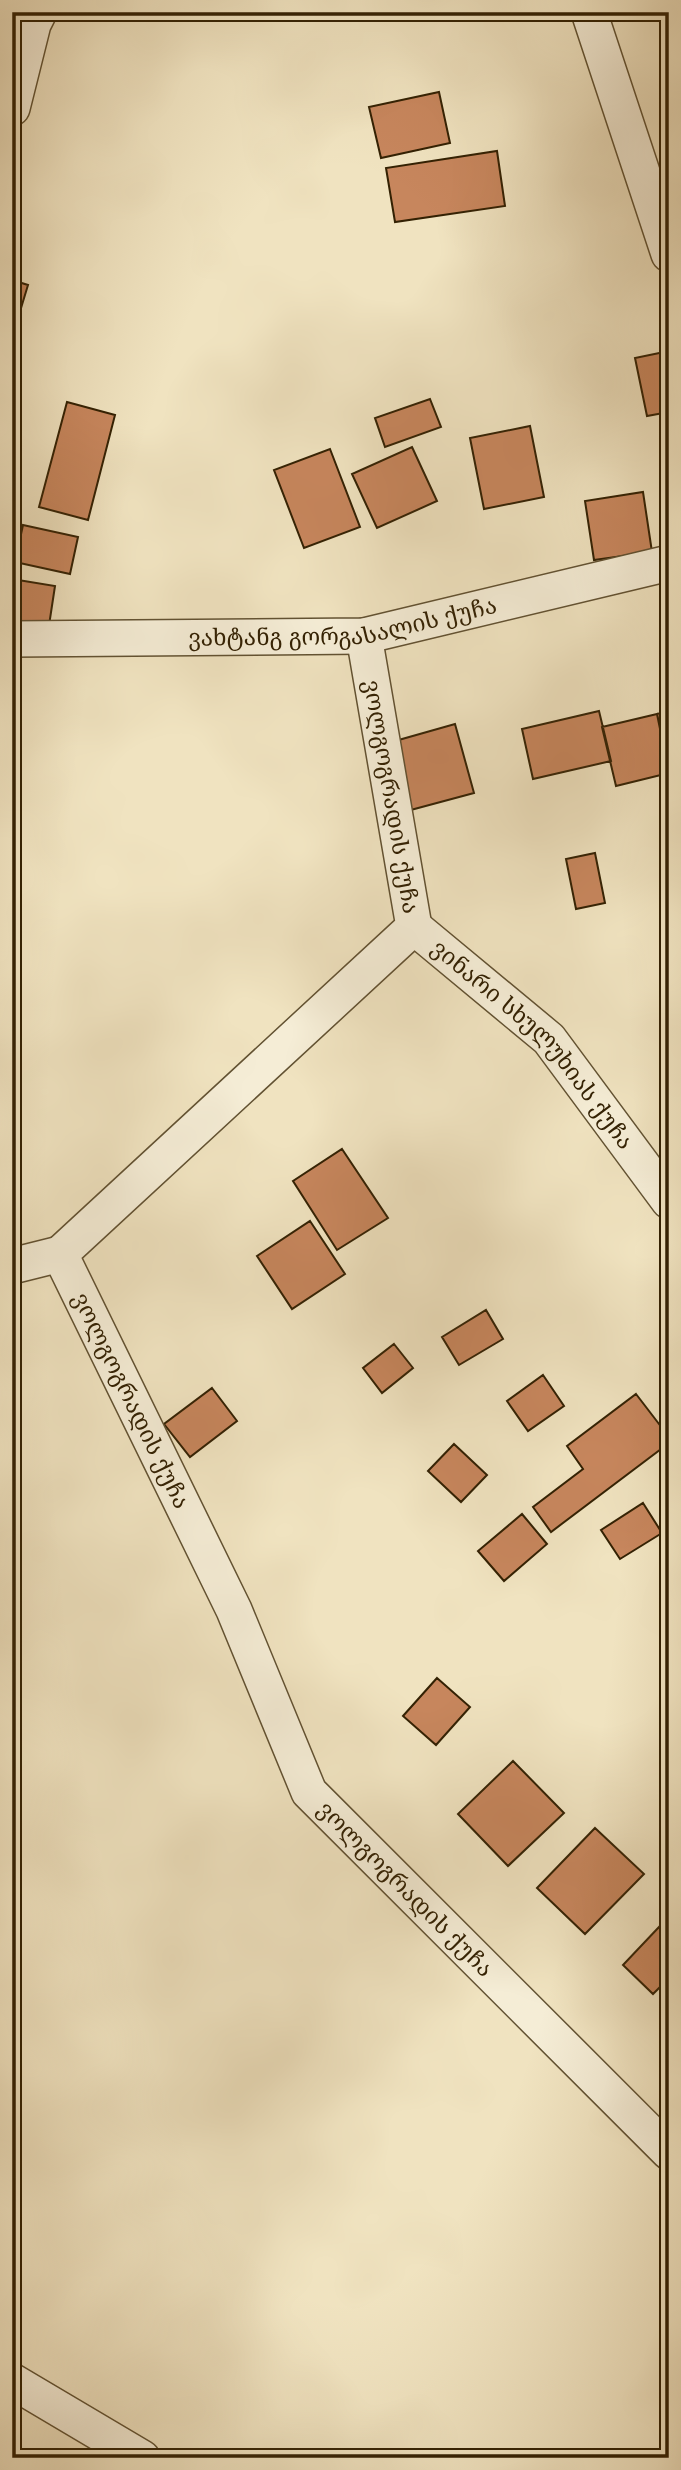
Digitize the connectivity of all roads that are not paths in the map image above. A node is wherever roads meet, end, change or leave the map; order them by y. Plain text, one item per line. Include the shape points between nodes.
1 (38, 12) edge
2 (589, 12) edge
3 (12, 108) edge
4 (669, 254) edge
5 (669, 563) edge
6 (364, 636) junction
7 (12, 639) edge
8 (414, 927) junction
9 (669, 1201) edge
10 (60, 1254) junction
11 (12, 1266) edge
12 (669, 2152) edge
13 (12, 2381) edge
14 (142, 2458) edge

1 - 3 street
2 - 4 street
5 - 6 street, ვახტანგ გორგასალის ქუჩა
6 - 7 street, ვახტანგ გორგასალის ქუჩა
6 - 8 street, ვოლგოგრადის ქუჩა
8 - 9 street, ვინარი სხულუხიას ქუჩა via 549,1039
8 - 10 street, ვოლგოგრადის ქუჩა
10 - 11 street
10 - 12 street, ვოლგოგრადის ქუჩა via 234,1610 309,1792
13 - 14 street

